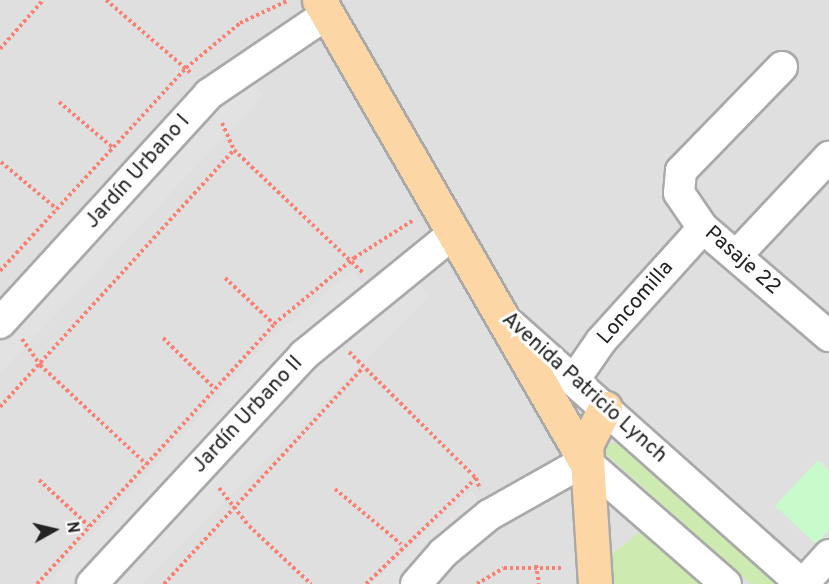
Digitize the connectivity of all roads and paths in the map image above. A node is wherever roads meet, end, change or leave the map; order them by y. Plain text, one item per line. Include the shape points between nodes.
1 (43, 0) edge
2 (106, 0) edge
3 (289, 0) edge
4 (323, 7) edge
5 (0, 49) edge
6 (782, 67) dead end
7 (186, 68) junction
8 (209, 94) junction
9 (59, 102) dead end
10 (112, 147) junction
11 (234, 150) junction
12 (829, 157) edge
13 (1, 162) edge
14 (57, 209) junction
15 (703, 228) junction
16 (397, 230) dead end
17 (453, 234) junction
18 (736, 256) junction
19 (354, 258) junction
20 (0, 271) edge
21 (225, 278) dead end
22 (378, 294) junction
23 (501, 316) junction
24 (0, 323) edge
25 (274, 324) junction
26 (333, 331) junction
27 (829, 336) edge
28 (163, 338) dead end
29 (39, 365) junction
30 (362, 369) junction
31 (574, 380) junction
32 (214, 388) junction
33 (0, 406) edge
34 (605, 408) junction
35 (585, 461) junction
36 (146, 464) junction
37 (198, 470) junction
38 (476, 478) junction
39 (39, 480) dead end
40 (335, 489) dead end
41 (238, 506) junction
42 (489, 515) junction
43 (89, 526) junction
44 (401, 544) junction
45 (829, 555) edge
46 (537, 565) junction
47 (557, 566) dead end
48 (37, 584) edge
49 (92, 584) edge
50 (164, 584) edge
51 (311, 584) edge
52 (366, 584) edge
53 (416, 584) edge
54 (477, 584) edge
55 (539, 584) edge
56 (595, 584) edge
57 (726, 584) edge
58 (803, 584) edge

1 - 5 path
2 - 7 path
3 - 7 path via 240,23
4 - 8 street, Jardín Urbano I via 289,37
4 - 17 main road, Avenida Patricio Lynch
6 - 15 street, Pasaje 22 via 681,171 679,193
7 - 8 path
7 - 10 path
8 - 11 path
8 - 24 street, Jardín Urbano I
9 - 10 path
10 - 14 path
11 - 19 path
11 - 29 path
12 - 18 street
13 - 14 path
14 - 20 path
15 - 18 street, Pasaje 22
15 - 31 street, Loncomilla via 601,340
16 - 19 path
17 - 22 street, Jardín Urbano II
17 - 23 main road, Avenida Patricio Lynch
18 - 27 street, Pasaje 22
19 - 22 path
19 - 25 path
21 - 25 path
22 - 26 street, Jardín Urbano II
23 - 31 street, Avenida Patricio Lynch
23 - 35 main road
25 - 32 path
26 - 30 path
26 - 37 street, Jardín Urbano II
28 - 32 path
29 - 33 path
29 - 36 path
30 - 38 path
30 - 41 path
31 - 34 street, Avenida Patricio Lynch
32 - 36 path
34 - 35 main road via 590,430
34 - 58 street, Avenida Patricio Lynch
35 - 42 street
35 - 56 main road
35 - 57 street
36 - 43 path
37 - 41 path
37 - 49 street, Jardín Urbano II
38 - 42 path
38 - 44 path
39 - 43 path
40 - 44 path
41 - 50 path
41 - 51 path via 249,526
42 - 53 street via 443,553
43 - 48 path
44 - 52 path
45 - 58 street
46 - 47 path
46 - 54 path via 504,568
46 - 55 path

